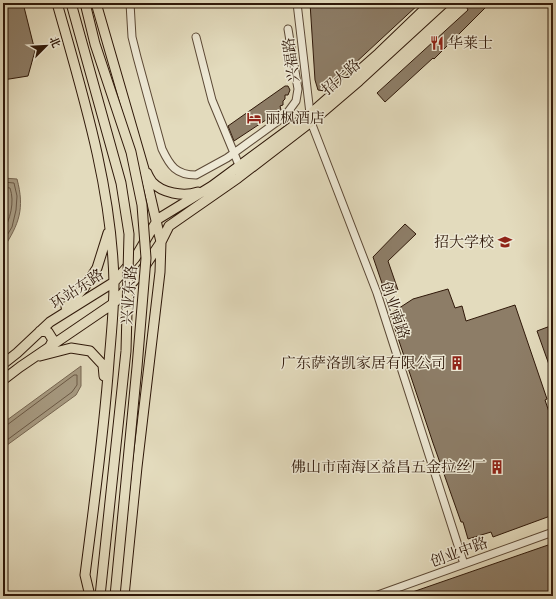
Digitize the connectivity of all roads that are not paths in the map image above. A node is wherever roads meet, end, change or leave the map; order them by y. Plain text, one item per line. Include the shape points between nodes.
1 (57, 3) edge
2 (71, 3) edge
3 (85, 3) edge
4 (96, 3) edge
5 (130, 3) edge
6 (297, 3) edge
7 (431, 3) edge
8 (444, 3) edge
9 (288, 29) dead end
10 (196, 37) dead end
11 (311, 118) junction
12 (234, 153) junction
13 (144, 169) junction
14 (241, 170) junction
15 (212, 186) junction
16 (156, 221) junction
17 (110, 228) junction
18 (161, 242) junction
19 (114, 282) junction
20 (114, 303) junction
21 (50, 322) junction
22 (40, 332) junction
23 (50, 346) junction
24 (33, 358) junction
25 (3, 364) edge
26 (3, 380) edge
27 (107, 391) junction
28 (553, 532) edge
29 (464, 564) junction
30 (90, 596) edge
31 (100, 596) edge
32 (115, 596) edge
33 (124, 596) edge
34 (375, 596) edge

1 - 17 main road, 兴业东路 via 88,116
2 - 31 main road, bridge via 121,183 129,234 126,351
3 - 32 main road, 兴业东路, bridge via 95,44 131,152 142,205 146,258
4 - 13 main road
5 - 12 street via 132,37 162,149 168,162 174,170 196,176
6 - 11 street, 兴福路
7 - 11 main road, 招大路
8 - 11 main road, 招大路 via 359,81
9 - 12 street via 298,89 296,101 285,116
10 - 12 street via 212,100
11 - 14 main road, 招大路
11 - 29 street, 创业南路 via 376,293
12 - 14 street
13 - 15 main road via 152,182 164,190 179,194 196,193
13 - 16 main road
14 - 15 main road, 招大路
14 - 18 main road, 招大路 via 169,226
15 - 16 main road, 环站东路
16 - 18 main road
16 - 19 main road, 环站东路 via 135,258
17 - 19 main road, 兴业东路
17 - 21 main road via 97,268 76,298
18 - 20 main road, 环站东路 via 139,275
18 - 33 main road via 160,272
19 - 20 main road, 兴业东路
19 - 21 main road, 环站东路
20 - 23 main road, 环站东路
20 - 27 main road, 兴业东路
21 - 22 main road, 环站东路
22 - 23 main road via 48,332 53,340
22 - 25 main road, 环站东路
23 - 24 main road, 环站东路
24 - 26 main road, 环站东路
24 - 27 main road via 71,348 90,351 103,365
27 - 30 main road, 兴业东路 via 85,575
28 - 29 street, 创业中路
29 - 34 street, 创业中路

